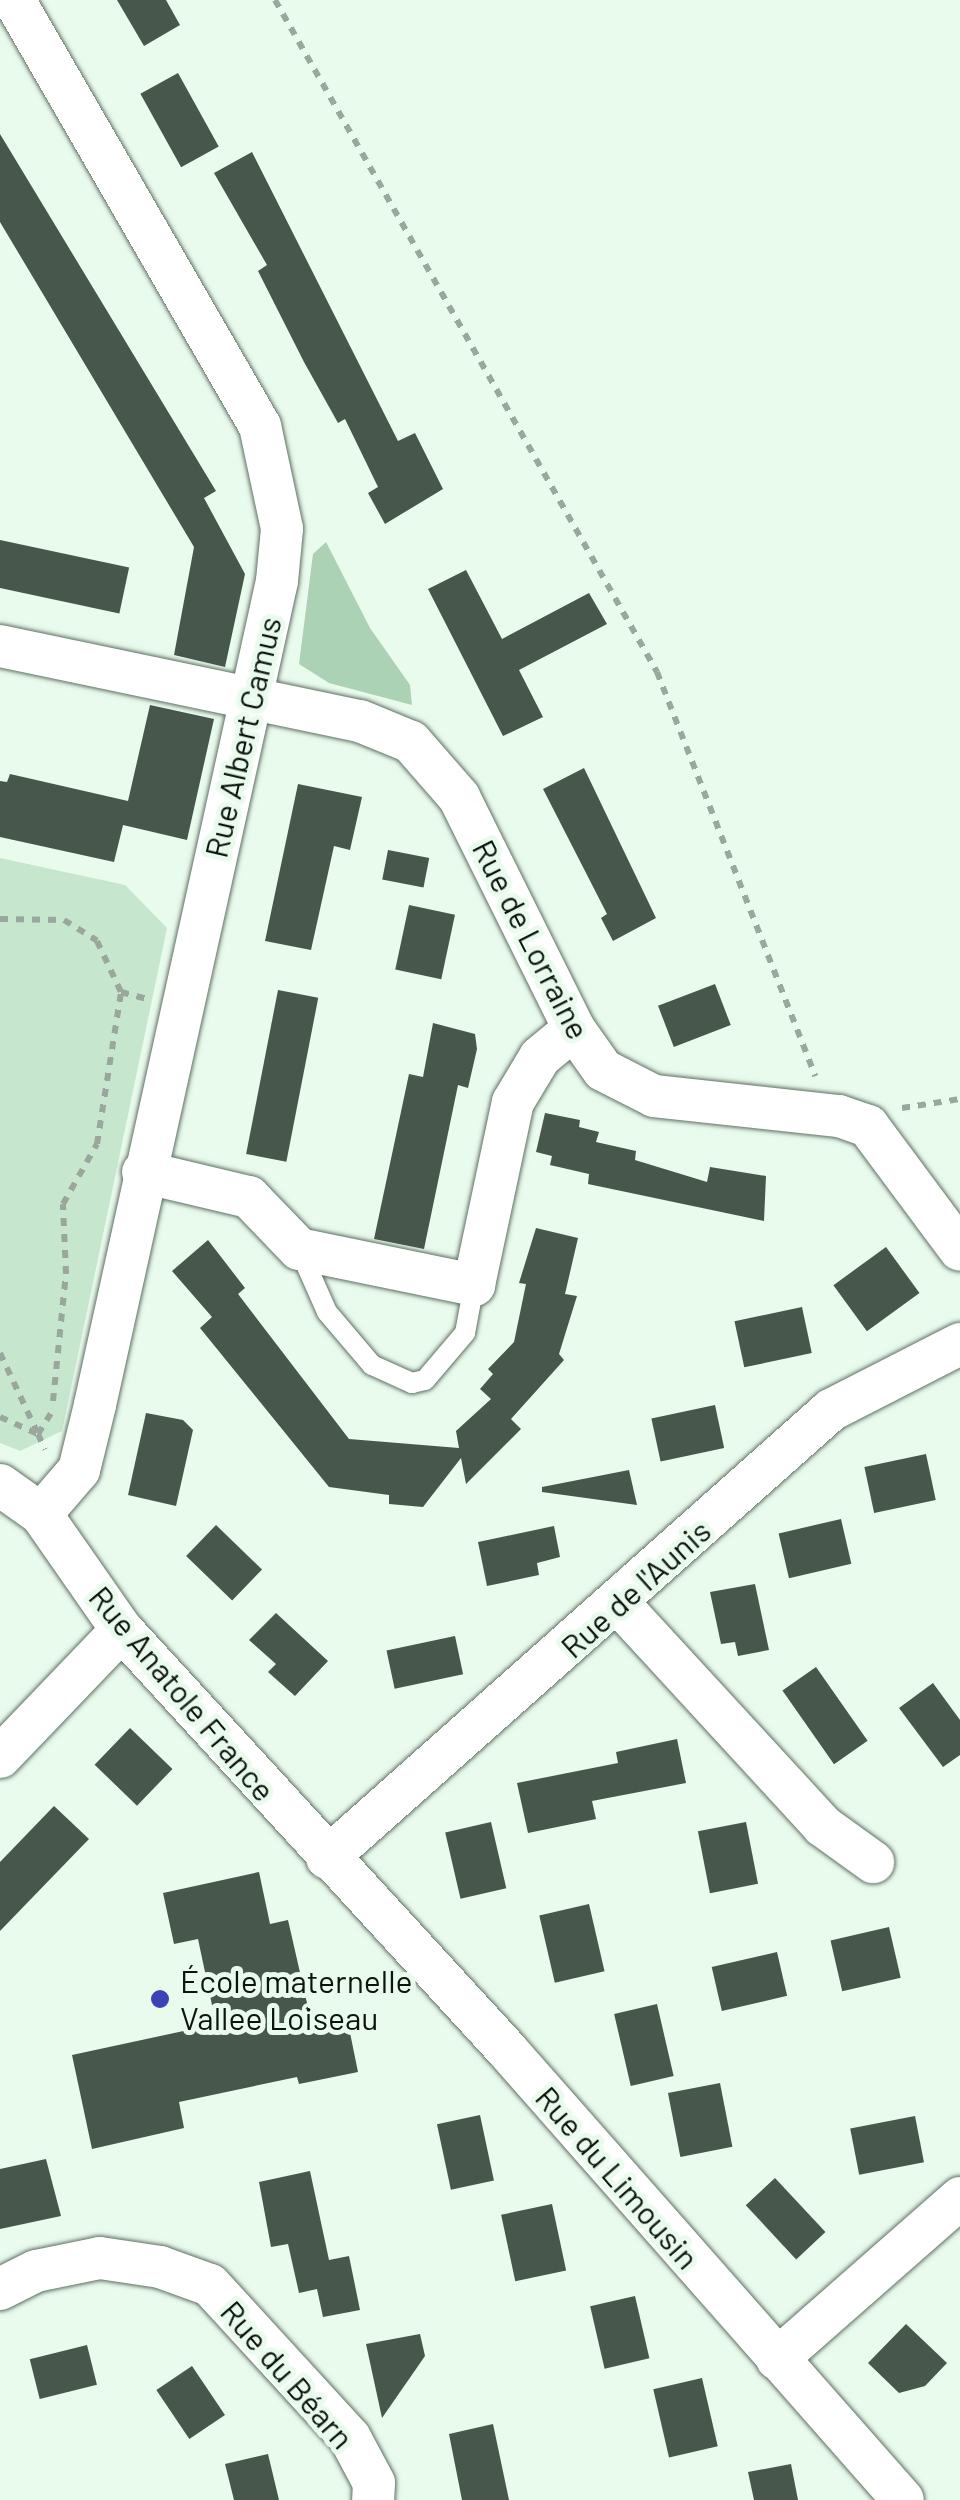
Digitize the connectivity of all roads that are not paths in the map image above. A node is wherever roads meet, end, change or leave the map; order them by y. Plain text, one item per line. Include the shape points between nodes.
1 (14, 0) edge
2 (0, 646) edge
3 (251, 701) junction
4 (574, 1029) junction
5 (142, 1172) junction
6 (300, 1249) junction
7 (960, 1250) edge
8 (474, 1285) junction
9 (960, 1344) edge
10 (0, 1484) edge
11 (52, 1502) junction
12 (619, 1604) junction
13 (122, 1630) junction
14 (0, 1757) edge
15 (328, 1858) junction
16 (872, 1862) dead end
17 (960, 2198) edge
18 (0, 2289) edge
19 (776, 2359) junction
20 (380, 2494) edge
21 (903, 2500) edge

1 - 3 street, Rue Albert Camus via 260,426 282,530
2 - 3 street, Rue de Lorraine
3 - 4 street, Rue de Lorraine via 360,721 411,742 435,765 459,797
3 - 5 street, Rue Albert Camus
4 - 7 street, Rue de Lorraine via 603,1070 654,1096 838,1116 868,1126
4 - 8 street via 540,1056 518,1089
5 - 6 street via 249,1197
5 - 11 street, Rue Albert Camus via 79,1470
6 - 8 street
6 - 8 lane via 328,1312 372,1364 412,1383 425,1380 465,1333
9 - 12 street, Rue de l'Aunis via 832,1410
10 - 11 street, Rue Anatole France
11 - 13 street, Rue Anatole France
12 - 15 street, Rue de l'Aunis
12 - 16 street via 823,1826
13 - 14 street
13 - 15 street, Rue Anatole France
15 - 19 street, Rue du Limousin via 507,2050
17 - 19 street
18 - 20 street, Rue du Béarn via 36,2271 100,2258 160,2267 210,2286 350,2438
19 - 21 street, Rue du Limousin

